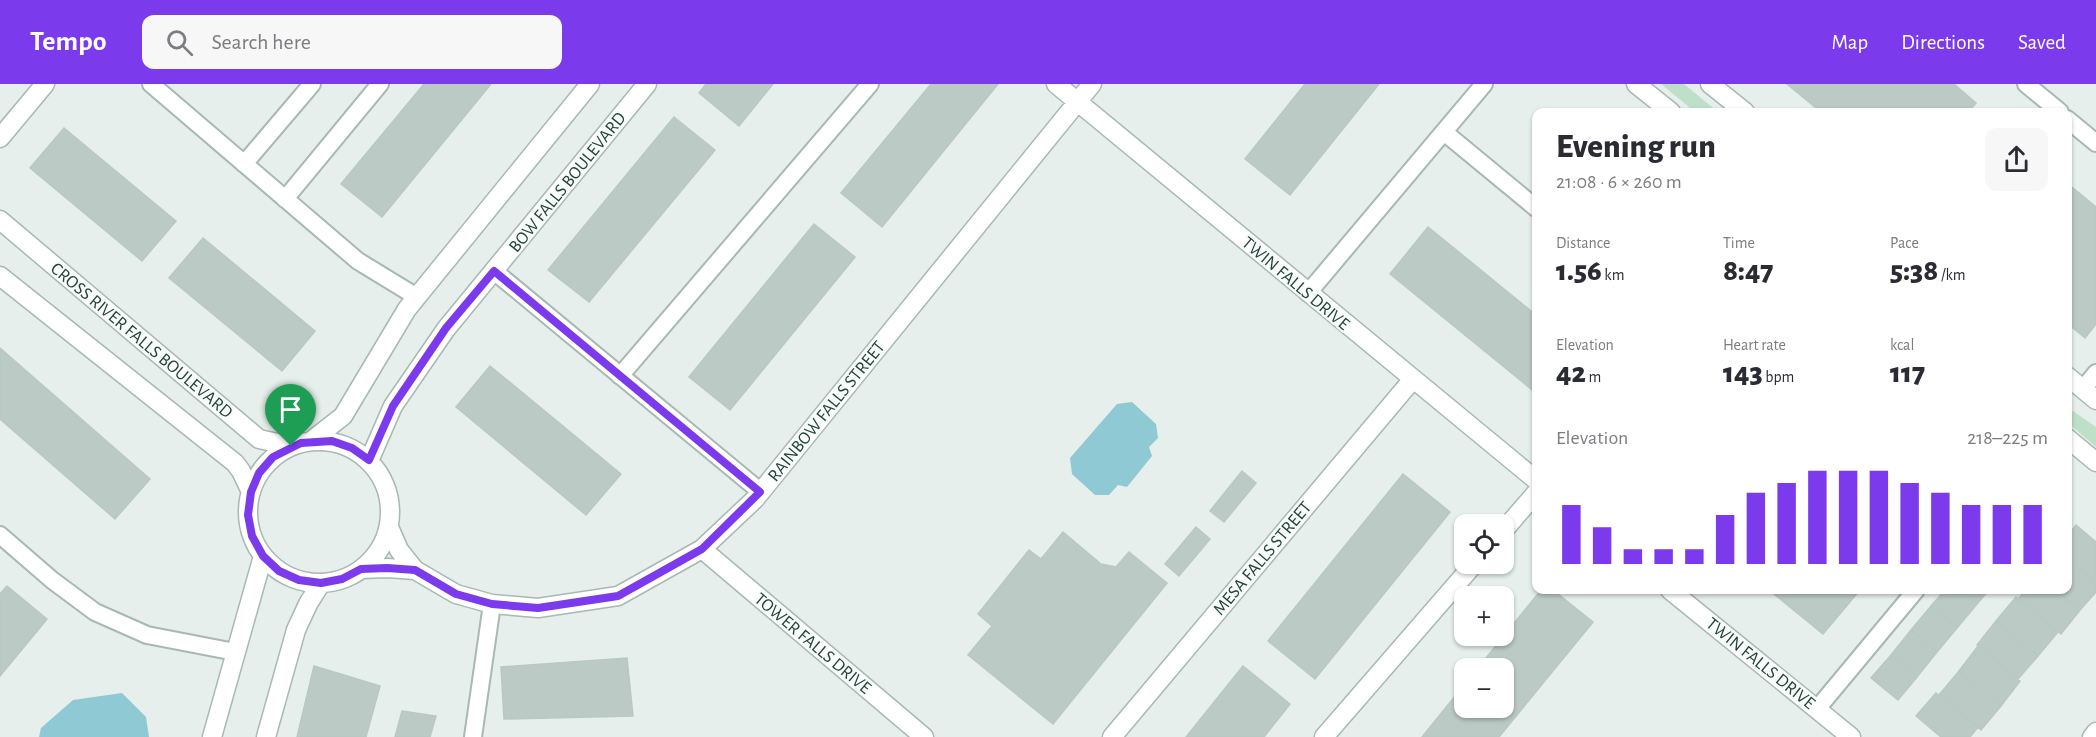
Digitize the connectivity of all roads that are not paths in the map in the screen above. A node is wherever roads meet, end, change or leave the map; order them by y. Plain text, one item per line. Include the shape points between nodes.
1 (45, 84) edge
2 (151, 84) edge
3 (312, 84) edge
4 (380, 84) edge
5 (590, 84) edge
6 (647, 84) edge
7 (870, 84) edge
8 (1056, 84) edge
9 (1092, 84) edge
10 (1484, 84) edge
11 (1636, 84) edge
12 (1710, 84) edge
13 (2026, 84) edge
14 (1077, 102) junction
15 (1666, 108) edge
16 (1740, 108) edge
17 (2055, 108) edge
18 (2072, 122) edge
19 (1444, 132) junction
20 (0, 138) edge
21 (2096, 143) edge
22 (244, 164) junction
23 (285, 199) junction
24 (1532, 205) edge
25 (0, 220) edge
26 (494, 271) junction
27 (0, 276) edge
28 (1308, 293) junction
29 (417, 297) junction
30 (2096, 373) edge
31 (620, 376) junction
32 (1413, 379) junction
33 (2072, 380) edge
34 (2089, 395) edge
35 (311, 441) junction
36 (2072, 442) edge
37 (291, 446) junction
38 (369, 460) junction
39 (2096, 462) edge
40 (1532, 477) edge
41 (251, 492) junction
42 (760, 492) junction
43 (1532, 498) edge
44 (1514, 518) edge
45 (389, 527) junction
46 (0, 535) edge
47 (702, 549) junction
48 (263, 556) junction
49 (361, 569) junction
50 (415, 570) junction
51 (1465, 574) edge
52 (321, 583) junction
53 (1675, 594) edge
54 (1913, 594) edge
55 (492, 604) junction
56 (236, 652) junction
57 (1817, 709) junction
58 (2096, 732) edge
59 (213, 737) edge
60 (266, 737) edge
61 (473, 737) edge
62 (924, 737) edge
63 (1112, 737) edge
64 (1324, 737) edge
65 (1851, 737) edge
66 (2092, 737) edge

1 - 20 street
2 - 22 lane
3 - 22 lane
4 - 23 lane
5 - 29 street
6 - 26 street, BOW FALLS BOULEVARD
7 - 31 lane
8 - 14 street, TWIN FALLS DRIVE
9 - 14 street, RAINBOW FALLS STREET
10 - 19 lane
11 - 15 street
12 - 16 street
13 - 17 lane
14 - 28 street, TWIN FALLS DRIVE
14 - 42 street, RAINBOW FALLS STREET
18 - 21 lane
19 - 24 lane
19 - 28 lane
22 - 23 lane
23 - 29 lane via 358,261
25 - 37 street, CROSS RIVER FALLS BOULEVARD via 259,439
26 - 31 lane
26 - 38 street, BOW FALLS BOULEVARD via 446,328 393,406
27 - 41 street, CROSS RIVER FALLS BOULEVARD via 235,463
28 - 32 street, TWIN FALLS DRIVE
29 - 35 street via 343,416
30 - 34 lane
31 - 42 lane
32 - 40 street, TWIN FALLS DRIVE
32 - 63 street, MESA FALLS STREET
33 - 34 street
35 - 37 street
35 - 38 street via 332,441
36 - 39 street
37 - 41 street via 273,457 259,473
38 - 45 street via 383,480 390,503
41 - 48 street via 248,515 252,536
42 - 47 street, RAINBOW FALLS STREET
43 - 44 street
45 - 49 street via 373,558
45 - 50 street, RAINBOW FALLS STREET via 399,550
46 - 56 lane via 95,612 147,635
47 - 55 street, RAINBOW FALLS STREET via 618,596 538,608
47 - 62 street, TOWER FALLS DRIVE
48 - 52 street via 279,571 299,580
48 - 56 street
49 - 50 street, RAINBOW FALLS STREET
49 - 52 street via 342,579
50 - 55 street, RAINBOW FALLS STREET via 456,594
51 - 64 street
52 - 60 street via 296,630
53 - 57 street, TWIN FALLS DRIVE
54 - 57 lane
55 - 61 lane
56 - 59 street
57 - 65 street, TWIN FALLS DRIVE
58 - 66 street

